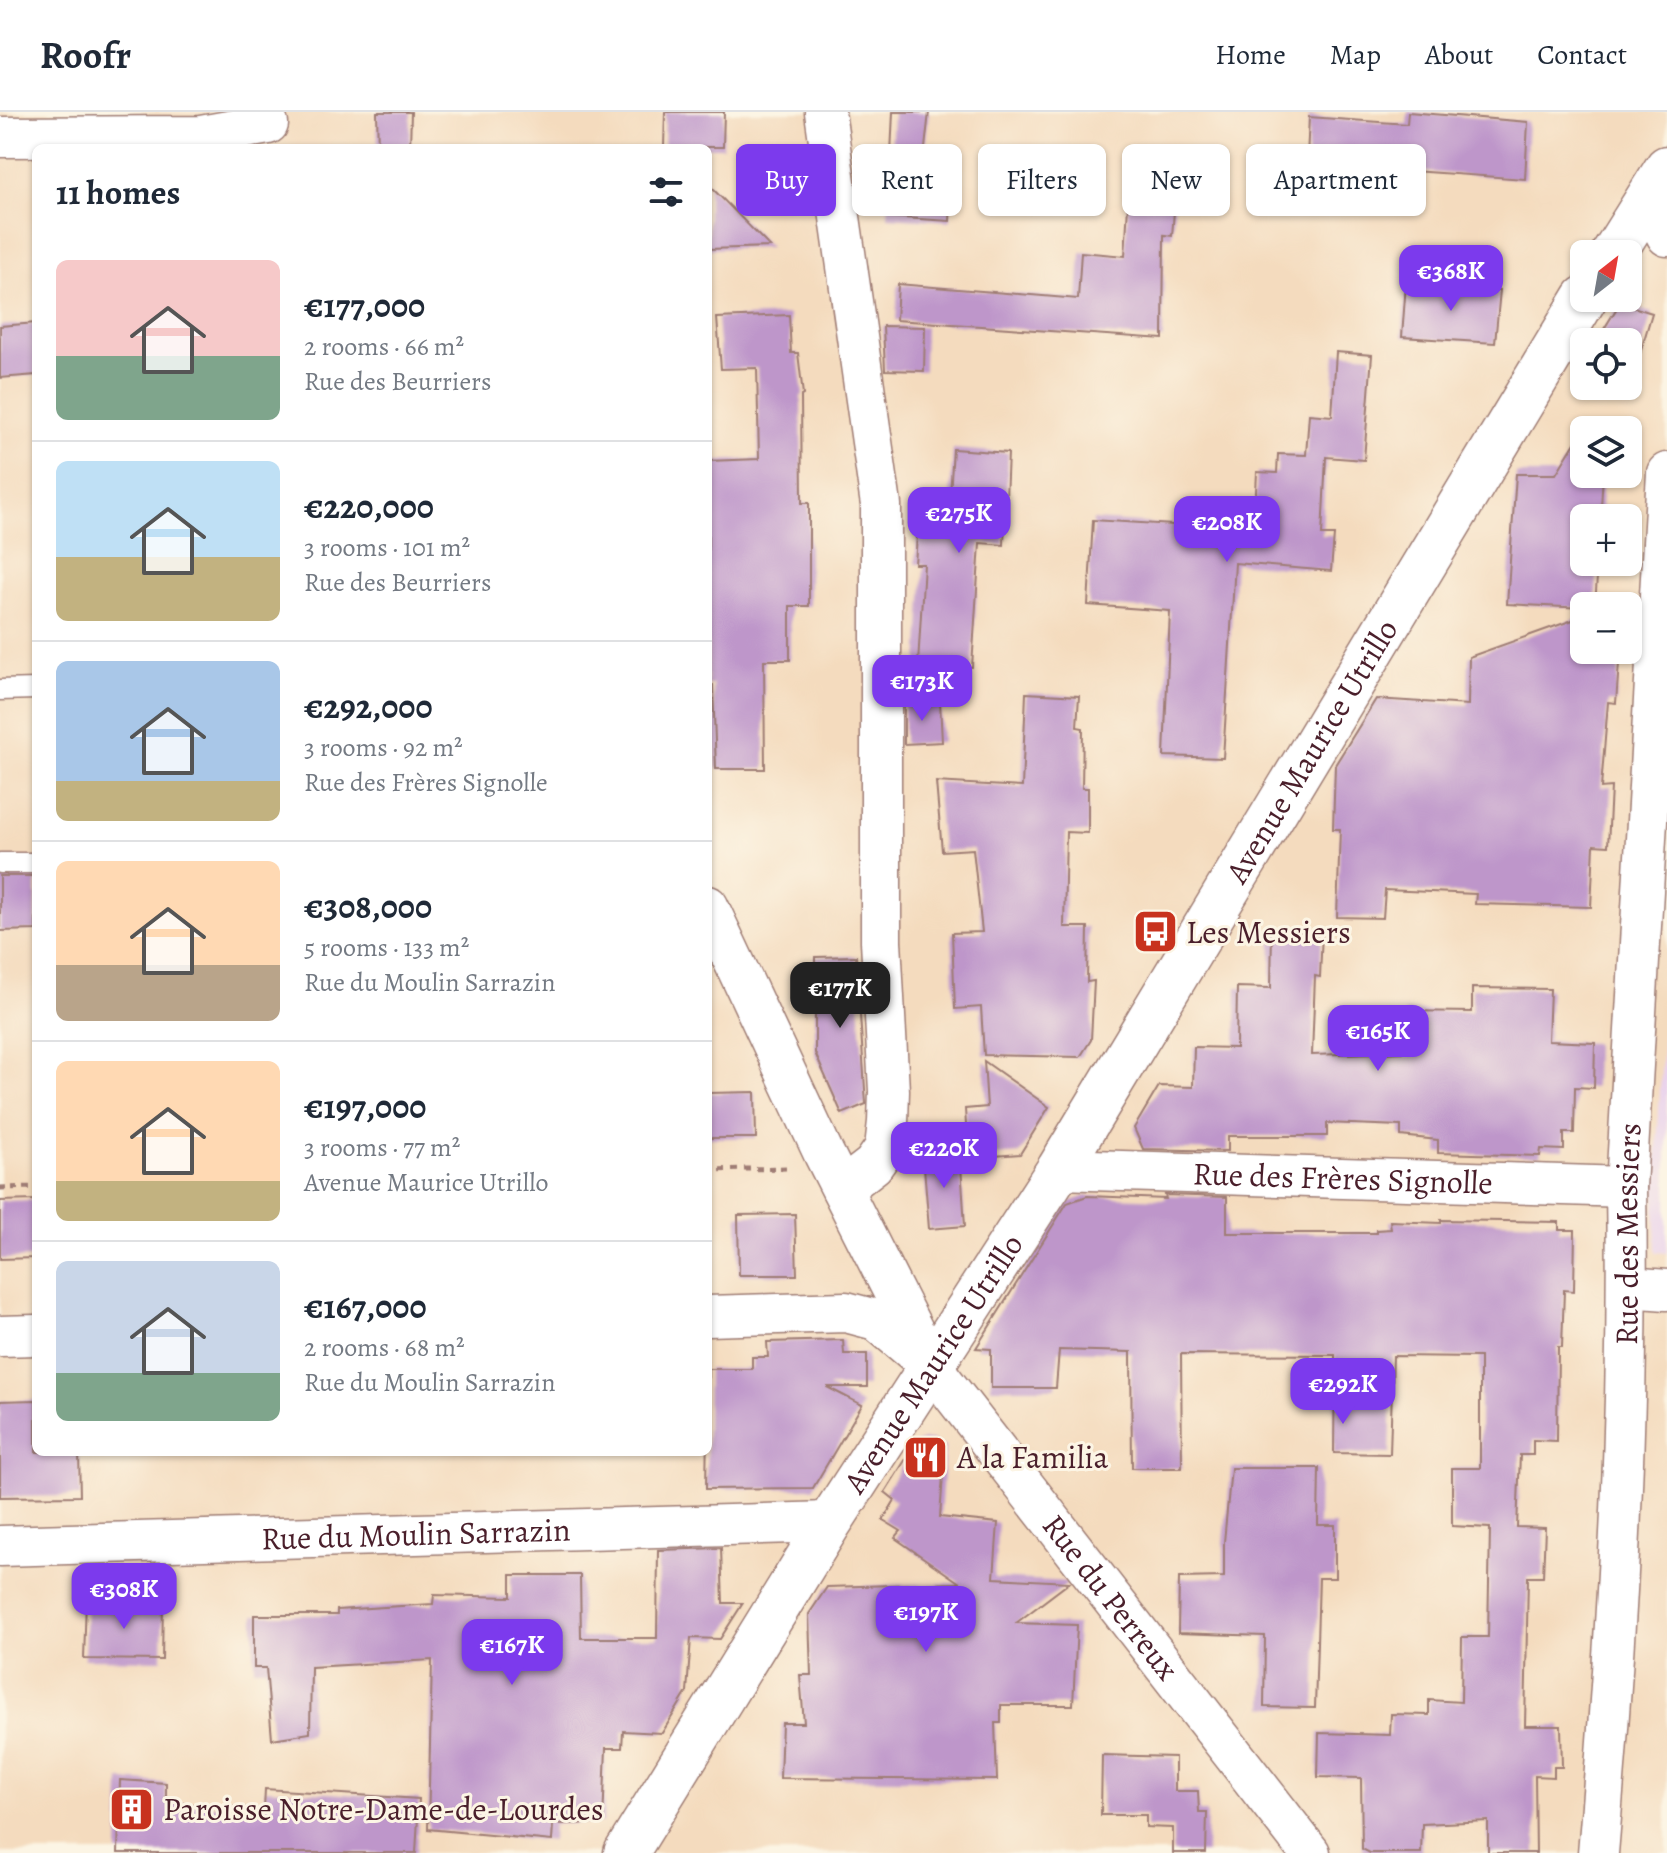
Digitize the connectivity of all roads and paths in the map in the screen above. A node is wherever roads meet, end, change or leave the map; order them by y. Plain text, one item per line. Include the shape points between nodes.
1 (825, 112) edge
2 (271, 128) edge
3 (0, 137) edge
4 (1661, 202) edge
5 (1626, 240) edge
6 (1577, 312) edge
7 (1667, 473) edge
8 (32, 689) edge
9 (0, 690) edge
10 (0, 863) edge
11 (32, 863) edge
12 (712, 915) edge
13 (824, 1154) junction
14 (1059, 1169) junction
15 (712, 1170) edge
16 (32, 1187) edge
17 (1626, 1187) junction
18 (0, 1188) edge
19 (842, 1189) junction
20 (1628, 1287) junction
21 (1667, 1290) edge
22 (712, 1316) edge
23 (32, 1335) edge
24 (0, 1336) edge
25 (931, 1366) junction
26 (830, 1522) junction
27 (0, 1546) edge
28 (626, 1853) edge
29 (1310, 1853) edge
30 (1598, 1853) edge

1 - 19 street via 881,505 881,941 888,1122 885,1148 873,1165
2 - 3 street via 201,136
4 - 5 street
6 - 14 street, Avenue Maurice Utrillo
7 - 17 street, Rue des Messiers
8 - 9 lane
10 - 11 lane
12 - 13 street, Rue du Perreux
13 - 15 path via 784,1169
13 - 19 street, Rue du Perreux
14 - 17 street, Rue des Frères Signolle
14 - 25 street, Avenue Maurice Utrillo
16 - 18 path
17 - 20 street, Rue des Messiers
19 - 25 street, Rue du Perreux
20 - 21 street
20 - 30 street, Rue des Messiers via 1612,1682
22 - 25 street via 846,1312 876,1320
23 - 24 street
25 - 26 street, Avenue Maurice Utrillo
25 - 29 street, Rue du Perreux
26 - 27 street, Rue du Moulin Sarrazin
26 - 28 street, Avenue Maurice Utrillo

